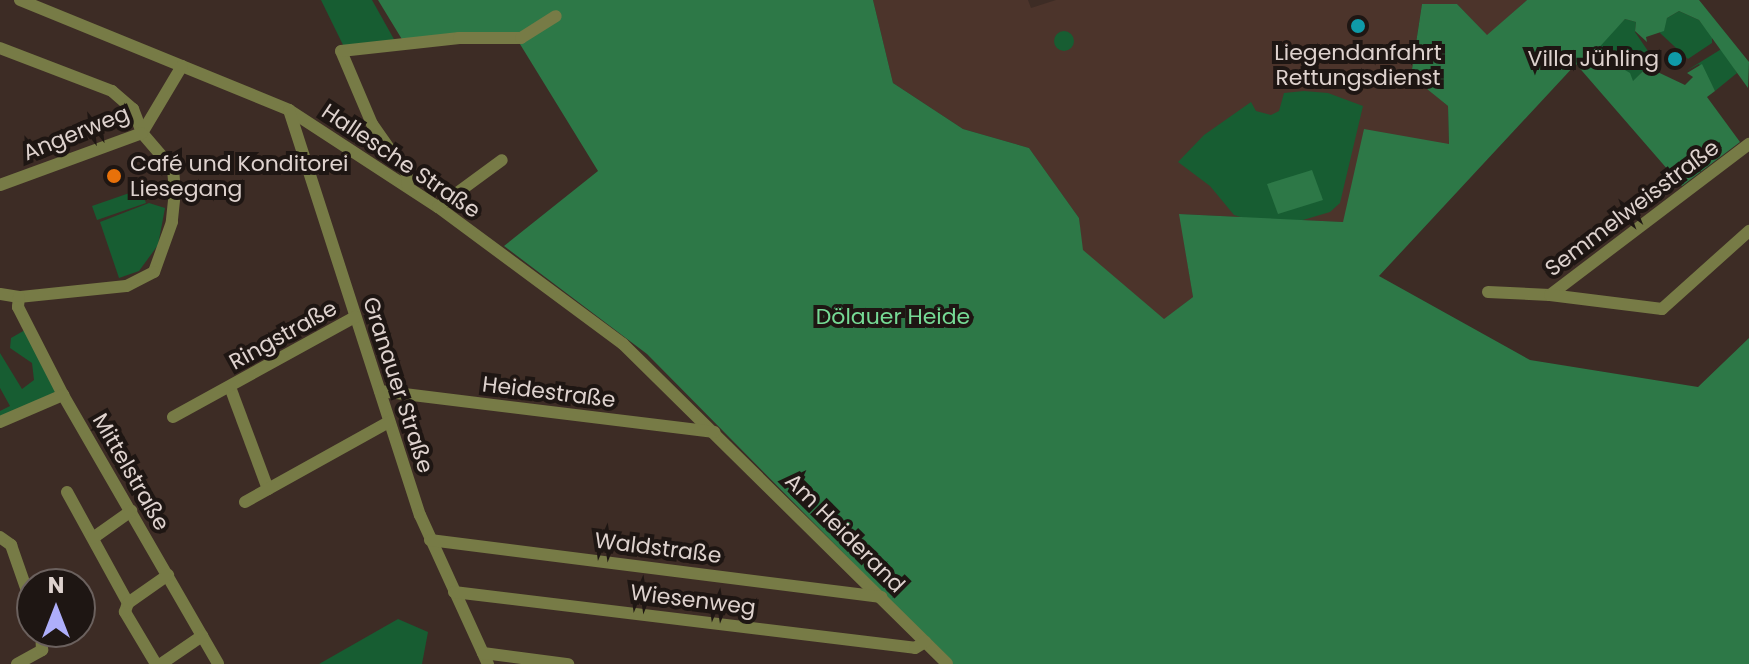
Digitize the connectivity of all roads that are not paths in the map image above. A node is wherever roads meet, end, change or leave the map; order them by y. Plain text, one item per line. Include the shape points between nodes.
1 (20, 0) edge
2 (556, 16) dead end
3 (0, 48) edge
4 (182, 66) junction
5 (289, 110) junction
6 (142, 133) junction
7 (1747, 150) edge
8 (502, 160) dead end
9 (0, 185) edge
10 (408, 187) junction
11 (438, 207) junction
12 (1749, 231) edge
13 (1488, 292) dead end
14 (0, 294) edge
15 (1550, 295) junction
16 (19, 297) junction
17 (355, 317) junction
18 (230, 387) junction
19 (380, 391) junction
20 (63, 395) junction
21 (173, 417) dead end
22 (0, 422) edge
23 (389, 422) junction
24 (714, 432) junction
25 (268, 489) junction
26 (67, 492) dead end
27 (245, 502) dead end
28 (131, 511) junction
29 (0, 537) edge
30 (93, 538) junction
31 (430, 540) junction
32 (19, 568) edge
33 (168, 575) junction
34 (454, 592) junction
35 (881, 597) junction
36 (128, 603) junction
37 (202, 636) junction
38 (925, 642) junction
39 (42, 648) edge
40 (486, 659) edge
41 (17, 664) edge
42 (158, 664) edge
43 (218, 664) edge
44 (568, 664) edge
45 (947, 664) edge

1 - 4 street, Hallesche Straße
2 - 10 street via 521,38 459,38 341,51 372,124 407,174
3 - 6 street via 112,91 133,109
4 - 5 street, Hallesche Straße
4 - 6 street, Angerweg
5 - 10 street, Hallesche Straße
5 - 17 street, Granauer Straße
6 - 9 street, Angerweg
6 - 16 street via 173,169 175,191 168,239 154,272 126,286
7 - 15 street, Semmelweisstraße
8 - 11 street
10 - 11 street, Hallesche Straße
11 - 24 street, Hallesche Straße via 623,344
12 - 15 street via 1662,309
13 - 15 street, Semmelweisstraße
14 - 16 street
16 - 20 street, Mittelstraße via 18,307
17 - 18 street, Ringstraße
17 - 19 street, Granauer Straße
18 - 21 street, Ringstraße
18 - 25 street, Ringstraße
19 - 23 street, Granauer Straße
19 - 24 street, Heidestraße
20 - 22 street
20 - 28 street, Mittelstraße
23 - 25 street
23 - 31 street, Granauer Straße
24 - 35 street, Am Heiderand
25 - 27 street
26 - 30 street
28 - 30 street
28 - 33 street, Mittelstraße
29 - 32 street via 11,545
30 - 36 street
31 - 34 street, Granauer Straße
31 - 35 street, Waldstraße
33 - 36 street
33 - 37 street, Mittelstraße
34 - 38 street, Wiesenweg via 915,648
34 - 40 street, Granauer Straße
35 - 38 street, Am Heiderand
36 - 42 street via 130,624 141,632
37 - 42 street
37 - 43 street, Mittelstraße
38 - 45 street, Am Heiderand
39 - 41 street via 15,660
40 - 44 street

